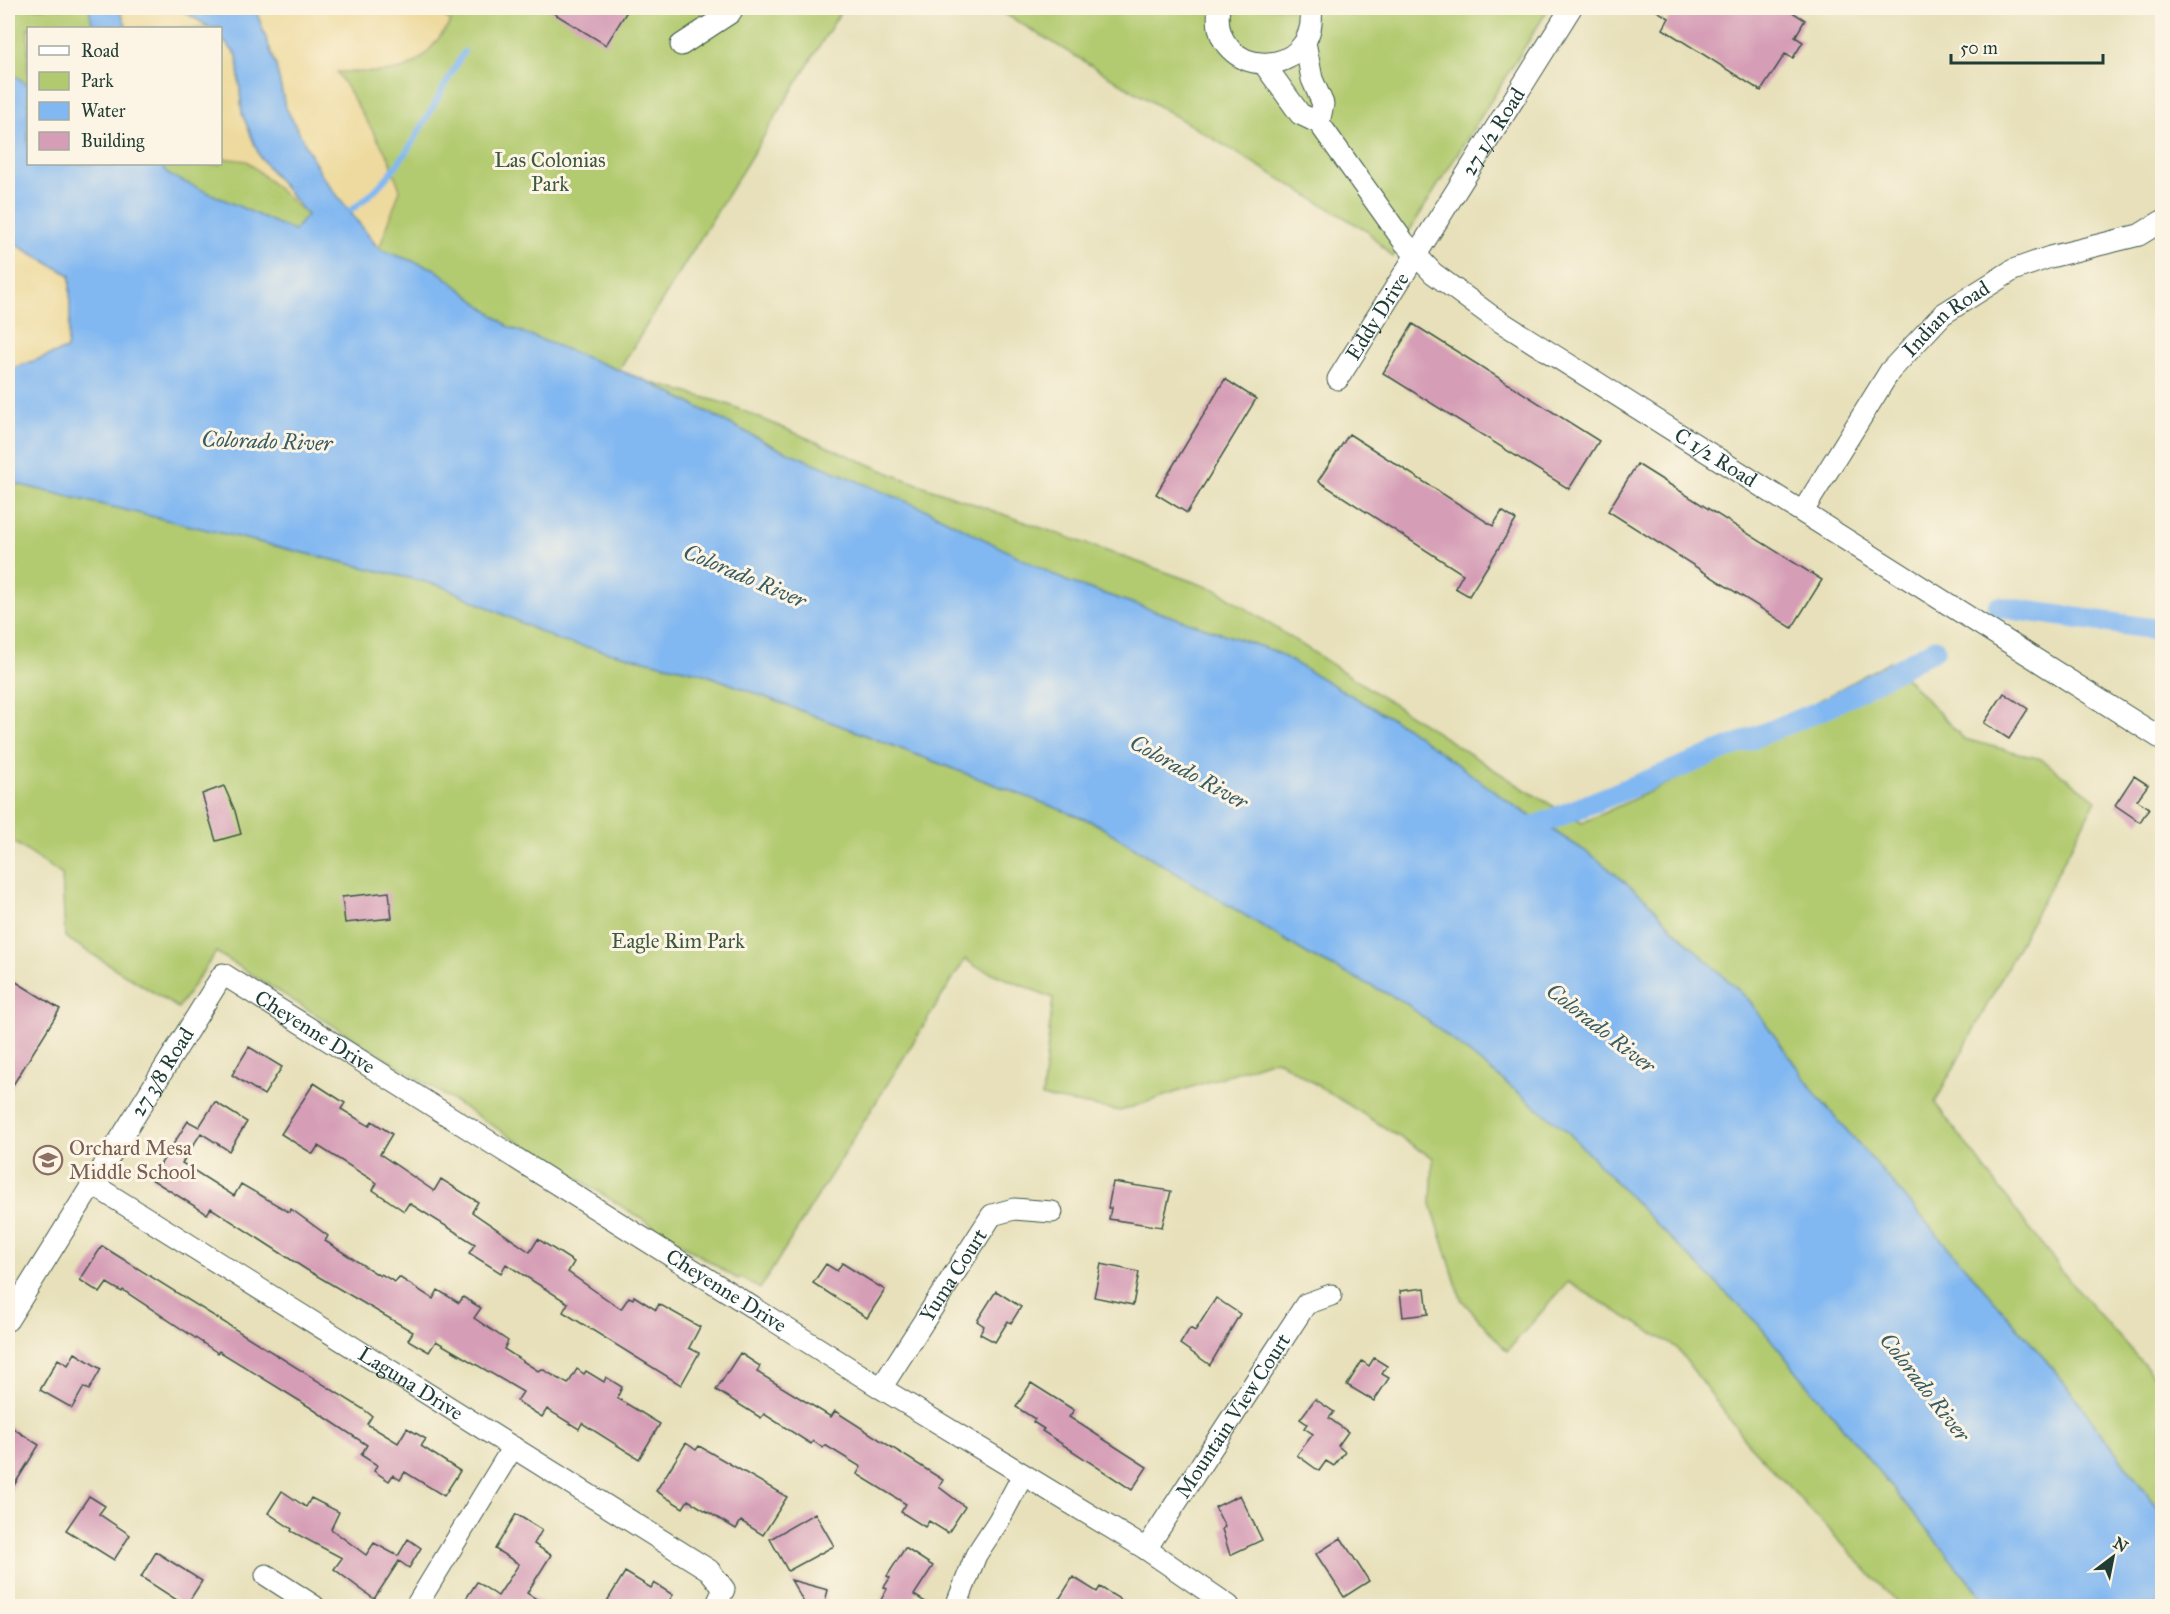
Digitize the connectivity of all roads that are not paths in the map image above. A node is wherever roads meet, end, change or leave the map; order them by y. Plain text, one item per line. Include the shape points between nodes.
1 (733, 8) edge
2 (1311, 8) edge
3 (1571, 8) edge
4 (1215, 10) edge
5 (1305, 42) junction
6 (681, 45) dead end
7 (1264, 64) junction
8 (1319, 123) junction
9 (2163, 221) edge
10 (1415, 254) junction
11 (1338, 380) dead end
12 (1803, 511) junction
13 (2163, 739) edge
14 (223, 974) joint
15 (92, 1184) junction
16 (1052, 1212) dead end
17 (1331, 1295) dead end
18 (8, 1320) edge
19 (881, 1388) junction
20 (513, 1447) junction
21 (1023, 1475) junction
22 (1146, 1549) junction
23 (266, 1575) dead end
24 (720, 1598) edge
25 (314, 1606) edge
26 (416, 1606) edge
27 (956, 1606) edge
28 (1229, 1606) edge

1 - 6 street
2 - 5 street
3 - 10 street, 27 1/2 Road
4 - 7 street via 1221,34 1231,49 1240,57
5 - 7 street via 1287,58
5 - 8 street via 1312,79 1323,104
7 - 8 street, C 1/2 Road via 1300,114
8 - 10 street, C 1/2 Road
9 - 12 street, Indian Road via 2139,235 2013,270 1943,314 1890,371
10 - 11 street, Eddy Drive
10 - 12 street, C 1/2 Road via 1433,273 1490,315
12 - 13 street, C 1/2 Road
14 - 15 street, 27 3/8 Road
14 - 19 street, Cheyenne Drive
15 - 18 street, 27 3/8 Road
15 - 20 street, Laguna Drive
16 - 19 street, Yuma Court via 1014,1209 992,1215
17 - 22 street, Mountain View Court via 1306,1304
19 - 21 street, Cheyenne Drive
20 - 24 street, Laguna Drive via 709,1570
20 - 26 street
21 - 22 street, Cheyenne Drive
21 - 27 street via 976,1555
22 - 28 street, Cheyenne Drive
23 - 25 street

